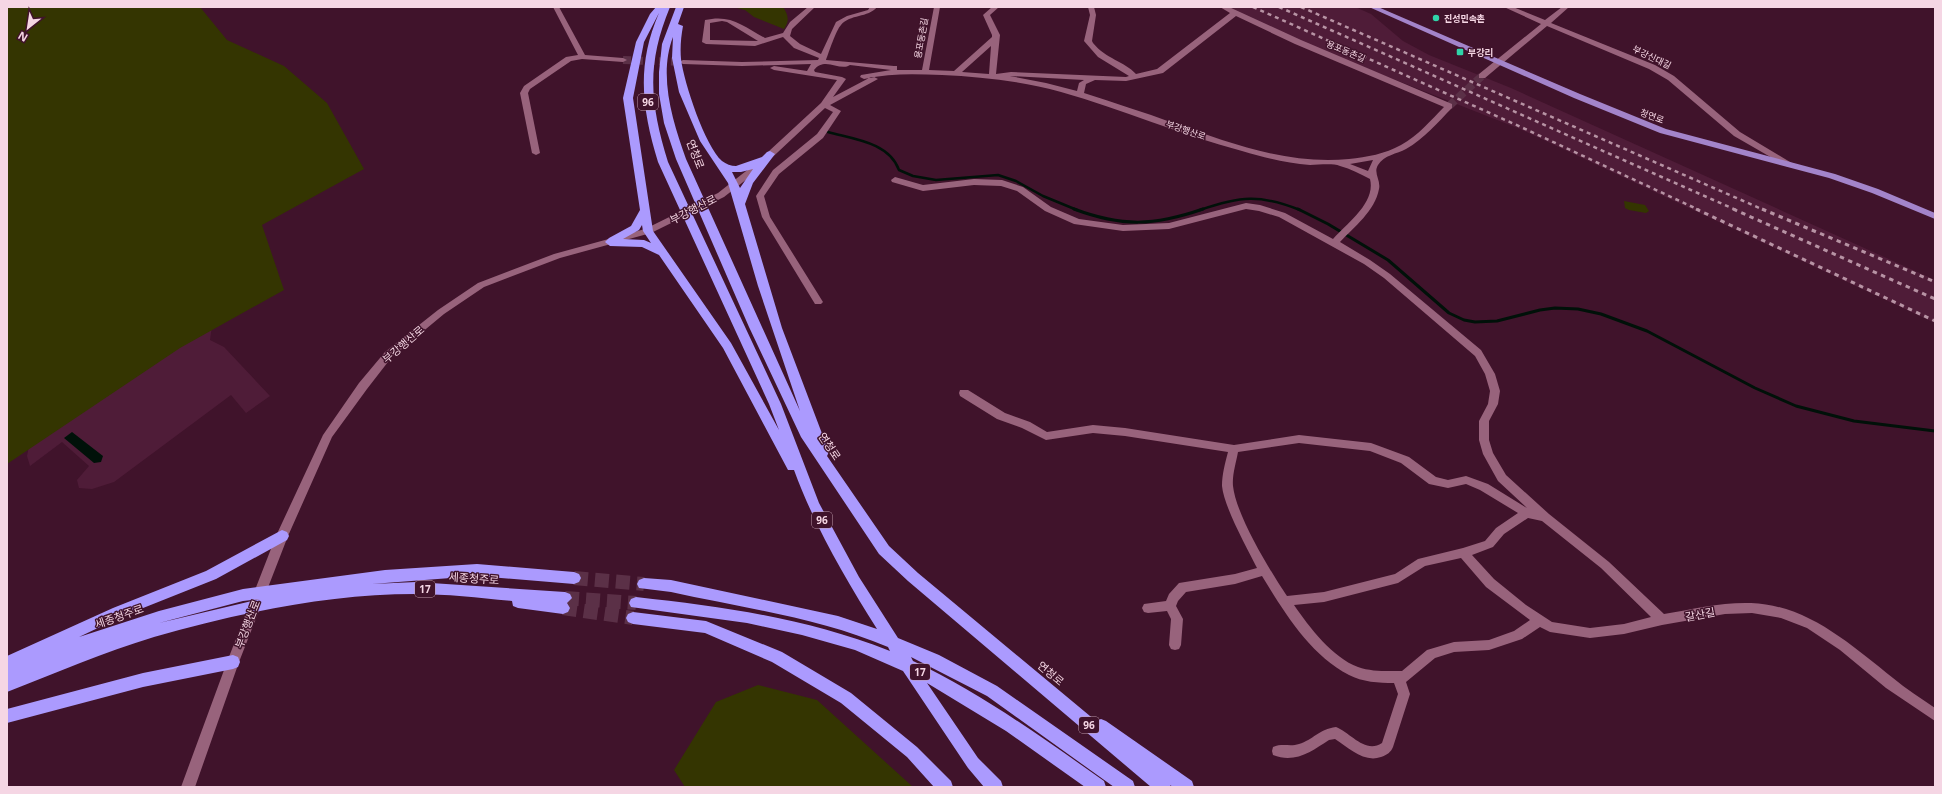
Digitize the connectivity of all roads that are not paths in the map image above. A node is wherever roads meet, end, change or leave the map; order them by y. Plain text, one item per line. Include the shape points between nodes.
1 (556, 7) edge
2 (660, 7) edge
3 (666, 7) edge
4 (680, 7) edge
5 (686, 7) edge
6 (812, 7) edge
7 (874, 7) edge
8 (937, 7) edge
9 (996, 7) edge
10 (1091, 7) edge
11 (1223, 7) edge
12 (1507, 7) edge
13 (1566, 7) edge
14 (1377, 8) edge
15 (1235, 13) junction
16 (1546, 23) junction
17 (786, 34) junction
18 (995, 38) junction
19 (764, 41) junction
20 (582, 57) junction
21 (822, 59) junction
22 (623, 60) tunnel mouth
23 (1498, 61) junction
24 (683, 62) tunnel mouth
25 (742, 64) junction
26 (847, 65) junction
27 (863, 66) junction
28 (907, 71) junction
29 (925, 72) junction
30 (812, 74) junction
31 (954, 74) junction
32 (1482, 76) tunnel mouth
33 (824, 77) junction
34 (992, 77) junction
35 (1134, 77) junction
36 (1094, 78) junction
37 (853, 79) junction
38 (1080, 94) junction
39 (826, 103) junction
40 (1449, 106) joint
41 (536, 152) dead end
42 (770, 154) junction
43 (1383, 155) junction
44 (719, 163) junction
45 (1339, 163) junction
46 (1791, 165) junction
47 (1372, 176) junction
48 (895, 180) dead end
49 (735, 185) junction
50 (740, 206) junction
51 (646, 210) junction
52 (1935, 216) edge
53 (648, 231) junction
54 (610, 242) junction
55 (1335, 242) junction
56 (662, 253) junction
57 (818, 302) dead end
58 (977, 401) dead end
59 (1234, 449) junction
60 (837, 482) junction
61 (813, 504) junction
62 (1527, 513) junction
63 (1545, 516) junction
64 (282, 536) junction
65 (1463, 553) junction
66 (1266, 570) junction
67 (574, 578) tunnel mouth
68 (644, 584) tunnel mouth
69 (1284, 601) junction
70 (242, 602) junction
71 (564, 603) tunnel mouth
72 (636, 603) tunnel mouth
73 (1170, 606) junction
74 (1148, 608) dead end
75 (633, 618) tunnel mouth
76 (1540, 620) junction
77 (1662, 620) junction
78 (1175, 645) dead end
79 (233, 662) junction
80 (1015, 662) junction
81 (7, 663) edge
82 (7, 673) edge
83 (1398, 677) junction
84 (7, 685) edge
85 (1935, 715) edge
86 (7, 716) edge
87 (1278, 751) dead end
88 (188, 787) edge
89 (945, 787) edge
90 (995, 787) edge
91 (1098, 787) edge
92 (1127, 787) edge
93 (1163, 787) edge
94 (1186, 787) edge

1 - 20 street
2 - 51 highway via 640,42 632,68 628,98
3 - 61 highway, 96 via 652,44 647,96 652,126 663,162 692,229 775,404
4 - 60 highway, 연청로 / 96 via 666,44 663,72 669,123 694,189 804,434
5 - 44 highway via 676,38 676,55 682,84 695,122
6 - 17 street via 789,28
7 - 21 street via 870,11 838,23
8 - 29 street, 용포동촌길
9 - 18 street via 986,14
10 - 35 street via 1088,41 1095,51 1111,62 1128,68
11 - 15 street, 용포동촌길
12 - 16 street, 부강신대길
13 - 16 street
14 - 23 main road, 청연로
15 - 35 street via 1160,71
15 - 40 street, 용포동촌길
16 - 23 street
16 - 46 street, 부강신대길 via 1652,66 1737,134
17 - 19 street
17 - 21 street via 786,37 797,46
18 - 31 street
18 - 34 street
19 - 19 street via 756,44 706,42 707,21 729,21
20 - 22 street
20 - 41 street via 569,59 532,83 524,93
21 - 25 street
21 - 26 street
21 - 28 street via 887,66
21 - 30 street via 812,67
23 - 32 street
23 - 46 main road, 청연로 via 1663,131
24 - 25 street
25 - 30 street
26 - 27 street
26 - 37 street, 부강행산로 via 838,70 838,74
27 - 28 street
27 - 37 street via 867,70
28 - 29 street, 부강행산로
28 - 37 street via 886,71
28 - 39 street via 876,78
29 - 31 street, 부강행산로
30 - 33 street
31 - 34 street, 부강행산로
33 - 37 street
33 - 39 street via 832,80 834,85
34 - 36 street via 1011,74
34 - 38 street, 부강행산로 via 1042,84
35 - 36 street
36 - 38 street via 1083,84
37 - 39 street
37 - 39 street, 부강행산로
38 - 45 street, 부강행산로 via 1260,156 1308,163
39 - 42 street, 부강행산로
39 - 57 street via 837,111 820,136 776,172 760,196 766,217
40 - 43 street, 부강행산로 via 1414,139 1399,150
42 - 44 highway via 745,169 727,169
42 - 49 street, 부강행산로
42 - 50 highway via 746,184 742,191
43 - 45 street, 부강행산로
43 - 47 street via 1374,163
44 - 49 highway
45 - 47 street
46 - 52 main road, 청연로 via 1875,191
47 - 55 street via 1376,186 1370,202
48 - 55 street via 923,188 974,182 1002,183 1020,189 1048,209 1077,222 1123,228 1169,226 1246,206 1282,215
49 - 50 highway
49 - 53 street, 부강행산로 via 706,203
50 - 60 highway via 789,367 807,416
51 - 53 highway
51 - 54 highway via 635,228
53 - 54 street, 부강행산로
53 - 56 highway
54 - 56 highway via 644,244
54 - 64 street, 부강행산로 via 550,258 481,285 441,312 388,355 328,435
55 - 63 street via 1387,276 1478,353 1490,374 1495,390 1484,421 1484,440 1488,454 1502,478
56 - 61 highway via 727,346
58 - 59 street via 964,393 1001,416 1046,436 1093,430 1125,432
59 - 62 street via 1299,439 1371,447 1405,460 1433,481 1448,484 1466,480
59 - 66 street via 1228,486
60 - 80 highway, 연청로 / 96 via 884,550
61 - 90 highway, 96 via 862,594 973,763
62 - 63 street
62 - 65 street via 1500,531 1489,544
63 - 77 street via 1606,565
64 - 79 street, 부강행산로
64 - 81 highway via 211,575 118,612
65 - 69 street via 1422,562 1398,578 1324,597
65 - 76 street, 갈산길 via 1490,584
66 - 69 street
66 - 73 street via 1235,579 1183,586
67 - 70 highway, 세종청주로 / 17 via 477,570 385,576 296,588
68 - 92 highway, 17 via 671,586 783,609 868,632 934,660 992,691
69 - 83 street via 1301,626 1340,664 1354,672 1377,677
70 - 71 highway, 17 via 416,588
70 - 82 highway, 세종청주로 / 17 via 159,617 80,643
70 - 84 highway, 17 via 58,664
72 - 91 highway, 17 via 726,613 808,629 857,644 903,663 947,686 1023,733
73 - 74 street
73 - 78 street via 1176,619
75 - 89 highway via 706,627 777,657 846,698 912,752
76 - 77 street, 갈산길 via 1550,627 1590,633 1624,629
76 - 83 street via 1518,635 1489,645 1454,647 1431,654 1404,677
77 - 85 street, 갈산길 via 1725,609 1752,608 1781,613 1811,624
79 - 86 highway via 143,680
79 - 88 street, 부강행산로
80 - 93 highway, 연청로 / 96
80 - 94 highway
83 - 87 street via 1404,694 1387,747 1380,752 1369,753 1359,749 1336,733 1327,734 1300,751

